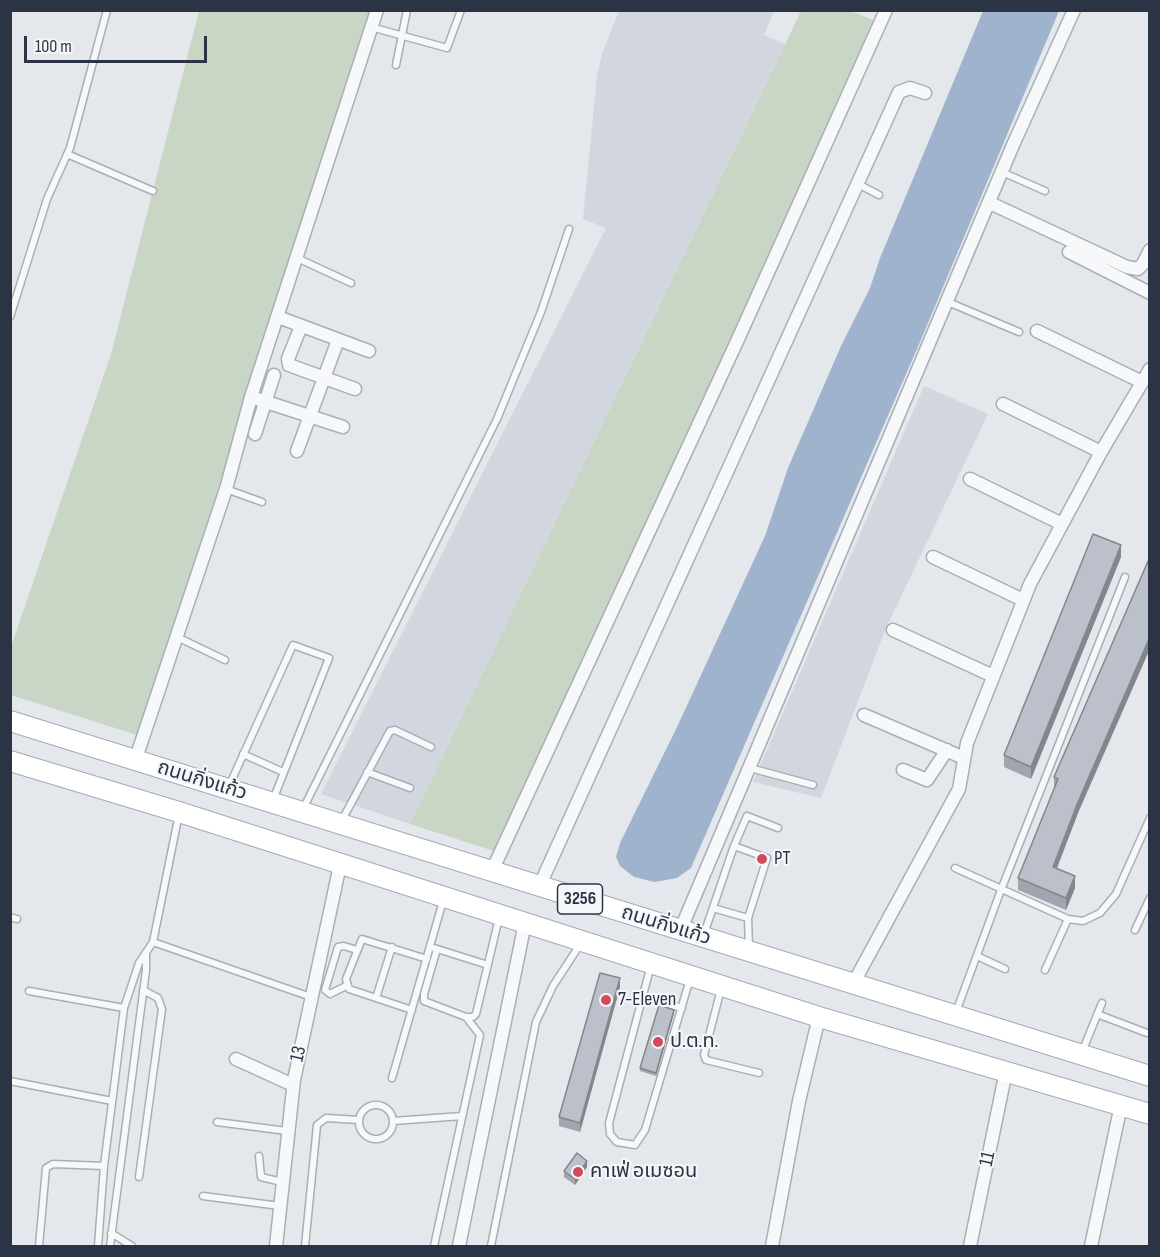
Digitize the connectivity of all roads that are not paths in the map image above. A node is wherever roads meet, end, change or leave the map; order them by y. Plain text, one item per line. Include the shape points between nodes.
1 (107, 10) edge
2 (377, 10) edge
3 (407, 10) edge
4 (461, 10) edge
5 (886, 10) edge
6 (1074, 10) edge
7 (371, 27) junction
8 (401, 37) junction
9 (396, 64) dead end
10 (925, 93) dead end
11 (67, 154) junction
12 (1002, 172) junction
13 (858, 184) junction
14 (153, 191) dead end
15 (1045, 191) dead end
16 (879, 195) dead end
17 (990, 203) junction
18 (569, 229) dead end
19 (1149, 250) edge
20 (1069, 252) dead end
21 (297, 258) junction
22 (351, 283) dead end
23 (1149, 293) edge
24 (948, 302) junction
25 (10, 317) edge
26 (278, 317) junction
27 (301, 326) junction
28 (1037, 331) dead end
29 (1019, 332) dead end
30 (338, 340) junction
31 (369, 351) dead end
32 (1149, 369) edge
33 (274, 375) dead end
34 (322, 378) junction
35 (1142, 382) junction
36 (355, 389) dead end
37 (251, 397) junction
38 (266, 402) junction
39 (1003, 404) dead end
40 (308, 416) junction
41 (343, 427) dead end
42 (255, 434) dead end
43 (297, 451) dead end
44 (1101, 452) junction
45 (970, 479) dead end
46 (226, 489) junction
47 (262, 502) dead end
48 (1062, 524) junction
49 (933, 557) dead end
50 (1125, 577) dead end
51 (1023, 600) junction
52 (893, 630) dead end
53 (177, 636) junction
54 (225, 660) dead end
55 (993, 676) junction
56 (864, 715) dead end
57 (10, 721) edge
58 (431, 747) dead end
59 (947, 750) junction
60 (243, 754) junction
61 (964, 758) junction
62 (10, 761) edge
63 (135, 761) junction
64 (750, 768) junction
65 (903, 770) dead end
66 (283, 772) junction
67 (367, 772) junction
68 (813, 785) dead end
69 (410, 788) dead end
70 (227, 789) junction
71 (272, 803) junction
72 (179, 812) junction
73 (301, 812) junction
74 (1149, 818) edge
75 (339, 826) junction
76 (778, 828) dead end
77 (734, 846) junction
78 (340, 865) junction
79 (956, 868) dead end
80 (491, 873) junction
81 (539, 887) junction
82 (1001, 890) junction
83 (444, 897) junction
84 (1149, 898) edge
85 (713, 908) junction
86 (500, 915) junction
87 (748, 918) junction
88 (1068, 919) junction
89 (525, 923) junction
90 (1135, 930) dead end
91 (680, 931) junction
92 (703, 938) junction
93 (582, 941) junction
94 (153, 942) junction
95 (392, 947) junction
96 (434, 948) junction
97 (357, 950) junction
98 (749, 951) junction
99 (146, 953) junction
100 (977, 956) junction
101 (427, 959) junction
102 (651, 963) junction
103 (488, 965) junction
104 (1005, 969) dead end
105 (1045, 970) dead end
106 (691, 976) junction
107 (853, 984) junction
108 (722, 985) junction
109 (346, 986) junction
110 (143, 990) junction
111 (29, 991) dead end
112 (312, 997) junction
113 (642, 997) junction
114 (376, 998) junction
115 (1102, 1003) dead end
116 (124, 1008) junction
117 (682, 1008) junction
118 (412, 1010) junction
119 (1097, 1014) junction
120 (955, 1016) junction
121 (466, 1017) junction
122 (819, 1017) junction
123 (1147, 1034) dead end
124 (1081, 1055) junction
125 (236, 1059) dead end
126 (1006, 1071) junction
127 (759, 1073) dead end
128 (1149, 1076) edge
129 (392, 1078) dead end
130 (10, 1081) edge
131 (293, 1085) junction
132 (112, 1101) junction
133 (1121, 1105) junction
134 (1149, 1114) edge
135 (462, 1116) junction
136 (359, 1120) junction
137 (393, 1121) junction
138 (216, 1122) dead end
139 (287, 1131) junction
140 (260, 1156) dead end
141 (104, 1166) junction
142 (140, 1177) dead end
143 (282, 1182) junction
144 (204, 1196) dead end
145 (280, 1206) junction
146 (111, 1233) junction
147 (39, 1246) edge
148 (98, 1246) edge
149 (110, 1246) edge
150 (132, 1246) edge
151 (276, 1246) edge
152 (305, 1246) edge
153 (434, 1246) edge
154 (459, 1246) edge
155 (491, 1246) edge
156 (772, 1246) edge
157 (970, 1246) edge
158 (1091, 1246) edge

1 - 11 lane
2 - 7 street
3 - 8 lane
4 - 8 lane via 447,48
5 - 80 street
6 - 12 street
7 - 8 lane
7 - 21 street
8 - 9 lane
10 - 13 street via 910,88 899,92
11 - 14 lane
11 - 25 lane via 47,199
12 - 15 lane
12 - 17 street
13 - 16 lane
13 - 81 street
17 - 19 street via 1127,267 1138,269
17 - 24 street
18 - 73 lane via 541,312 497,419
20 - 23 street
21 - 22 lane
21 - 26 street
24 - 29 lane
24 - 64 street
26 - 27 street
26 - 37 street
27 - 30 street
27 - 34 street via 288,362
28 - 35 street
30 - 31 street
30 - 34 street
32 - 35 street
33 - 38 street
34 - 36 street
34 - 40 street
35 - 44 street
37 - 38 street
37 - 46 street
38 - 40 street
38 - 42 street
39 - 44 street
40 - 41 street
40 - 43 street
44 - 48 street
45 - 48 street
46 - 47 lane
46 - 53 street
48 - 51 street
49 - 51 street
50 - 82 lane
51 - 55 street
52 - 55 street
53 - 54 lane
53 - 63 street
55 - 61 street
56 - 59 street
57 - 63 main road, ถนนกิ่งแก้ว / 3256
58 - 67 lane via 390,731
59 - 61 street
59 - 65 street via 927,780
60 - 66 lane
60 - 66 lane via 293,645 329,658
60 - 70 lane
61 - 107 street via 959,789
62 - 72 main road, ถนนกิ่งแก้ว / 3256
63 - 70 main road, ถนนกิ่งแก้ว / 3256
64 - 68 lane
64 - 91 street
66 - 71 lane
67 - 69 lane
67 - 75 lane
70 - 71 main road, ถนนกิ่งแก้ว / 3256
71 - 73 main road, ถนนกิ่งแก้ว / 3256
72 - 78 main road, ถนนกิ่งแก้ว / 3256
72 - 94 lane
73 - 75 main road, ถนนกิ่งแก้ว / 3256
74 - 88 lane via 1107,907 1083,921
75 - 80 main road, ถนนกิ่งแก้ว / 3256
76 - 77 lane via 747,816
77 - 85 lane
77 - 87 lane via 767,858
78 - 83 main road, ถนนกิ่งแก้ว / 3256
78 - 112 street, 13
79 - 82 lane
80 - 81 main road, ถนนกิ่งแก้ว / 3256
81 - 91 main road, ถนนกิ่งแก้ว / 3256
82 - 88 lane
82 - 100 lane
83 - 86 main road, ถนนกิ่งแก้ว / 3256
83 - 96 lane
84 - 90 lane
85 - 87 lane
85 - 92 lane
86 - 89 main road, ถนนกิ่งแก้ว / 3256
86 - 103 lane
87 - 98 lane
88 - 105 lane
89 - 93 main road, ถนนกิ่งแก้ว / 3256
89 - 154 street
91 - 92 main road, ถนนกิ่งแก้ว / 3256
92 - 98 main road, ถนนกิ่งแก้ว / 3256
93 - 102 main road, ถนนกิ่งแก้ว / 3256
93 - 155 lane via 536,1022
94 - 99 lane
94 - 112 lane
95 - 97 lane via 366,938
95 - 101 lane
95 - 114 lane
96 - 101 lane
96 - 103 lane
96 - 121 lane via 424,1001
97 - 109 lane
97 - 109 lane via 338,948 325,990 330,994
98 - 107 main road, ถนนกิ่งแก้ว / 3256
99 - 110 lane
99 - 116 lane
100 - 104 lane
100 - 120 lane
101 - 118 lane
102 - 106 main road, ถนนกิ่งแก้ว / 3256
102 - 113 lane
103 - 121 lane via 476,1014
106 - 108 main road, ถนนกิ่งแก้ว / 3256
106 - 117 lane
107 - 120 main road, ถนนกิ่งแก้ว / 3256
108 - 122 main road, ถนนกิ่งแก้ว / 3256
108 - 127 lane via 706,1060
109 - 114 lane
110 - 142 lane via 158,998 162,1009
110 - 146 lane
111 - 116 lane
112 - 131 street, 13
113 - 117 lane
113 - 117 lane via 609,1123 612,1138 623,1143 635,1145 645,1130
114 - 118 lane
115 - 119 lane
116 - 132 lane
118 - 129 lane
119 - 123 lane
119 - 124 lane
120 - 124 main road, ถนนกิ่งแก้ว / 3256
121 - 135 lane via 480,1035
122 - 126 main road, ถนนกิ่งแก้ว / 3256
122 - 156 street
124 - 128 main road, ถนนกิ่งแก้ว / 3256
125 - 131 street
126 - 133 main road, ถนนกิ่งแก้ว / 3256
126 - 157 street, 11
130 - 132 lane
131 - 139 street, 13
132 - 141 lane
133 - 134 main road, ถนนกิ่งแก้ว / 3256
133 - 158 street
135 - 137 lane
135 - 153 lane
136 - 137 lane via 367,1108 378,1106 388,1110
136 - 137 lane via 362,1133 376,1140 387,1136
136 - 152 lane via 327,1118 317,1125
138 - 139 lane
139 - 143 street, 13
140 - 143 lane via 261,1176
141 - 147 lane via 53,1164 46,1168
141 - 148 lane
143 - 145 street, 13
144 - 145 lane
145 - 151 street, 13
146 - 149 lane
146 - 150 lane

